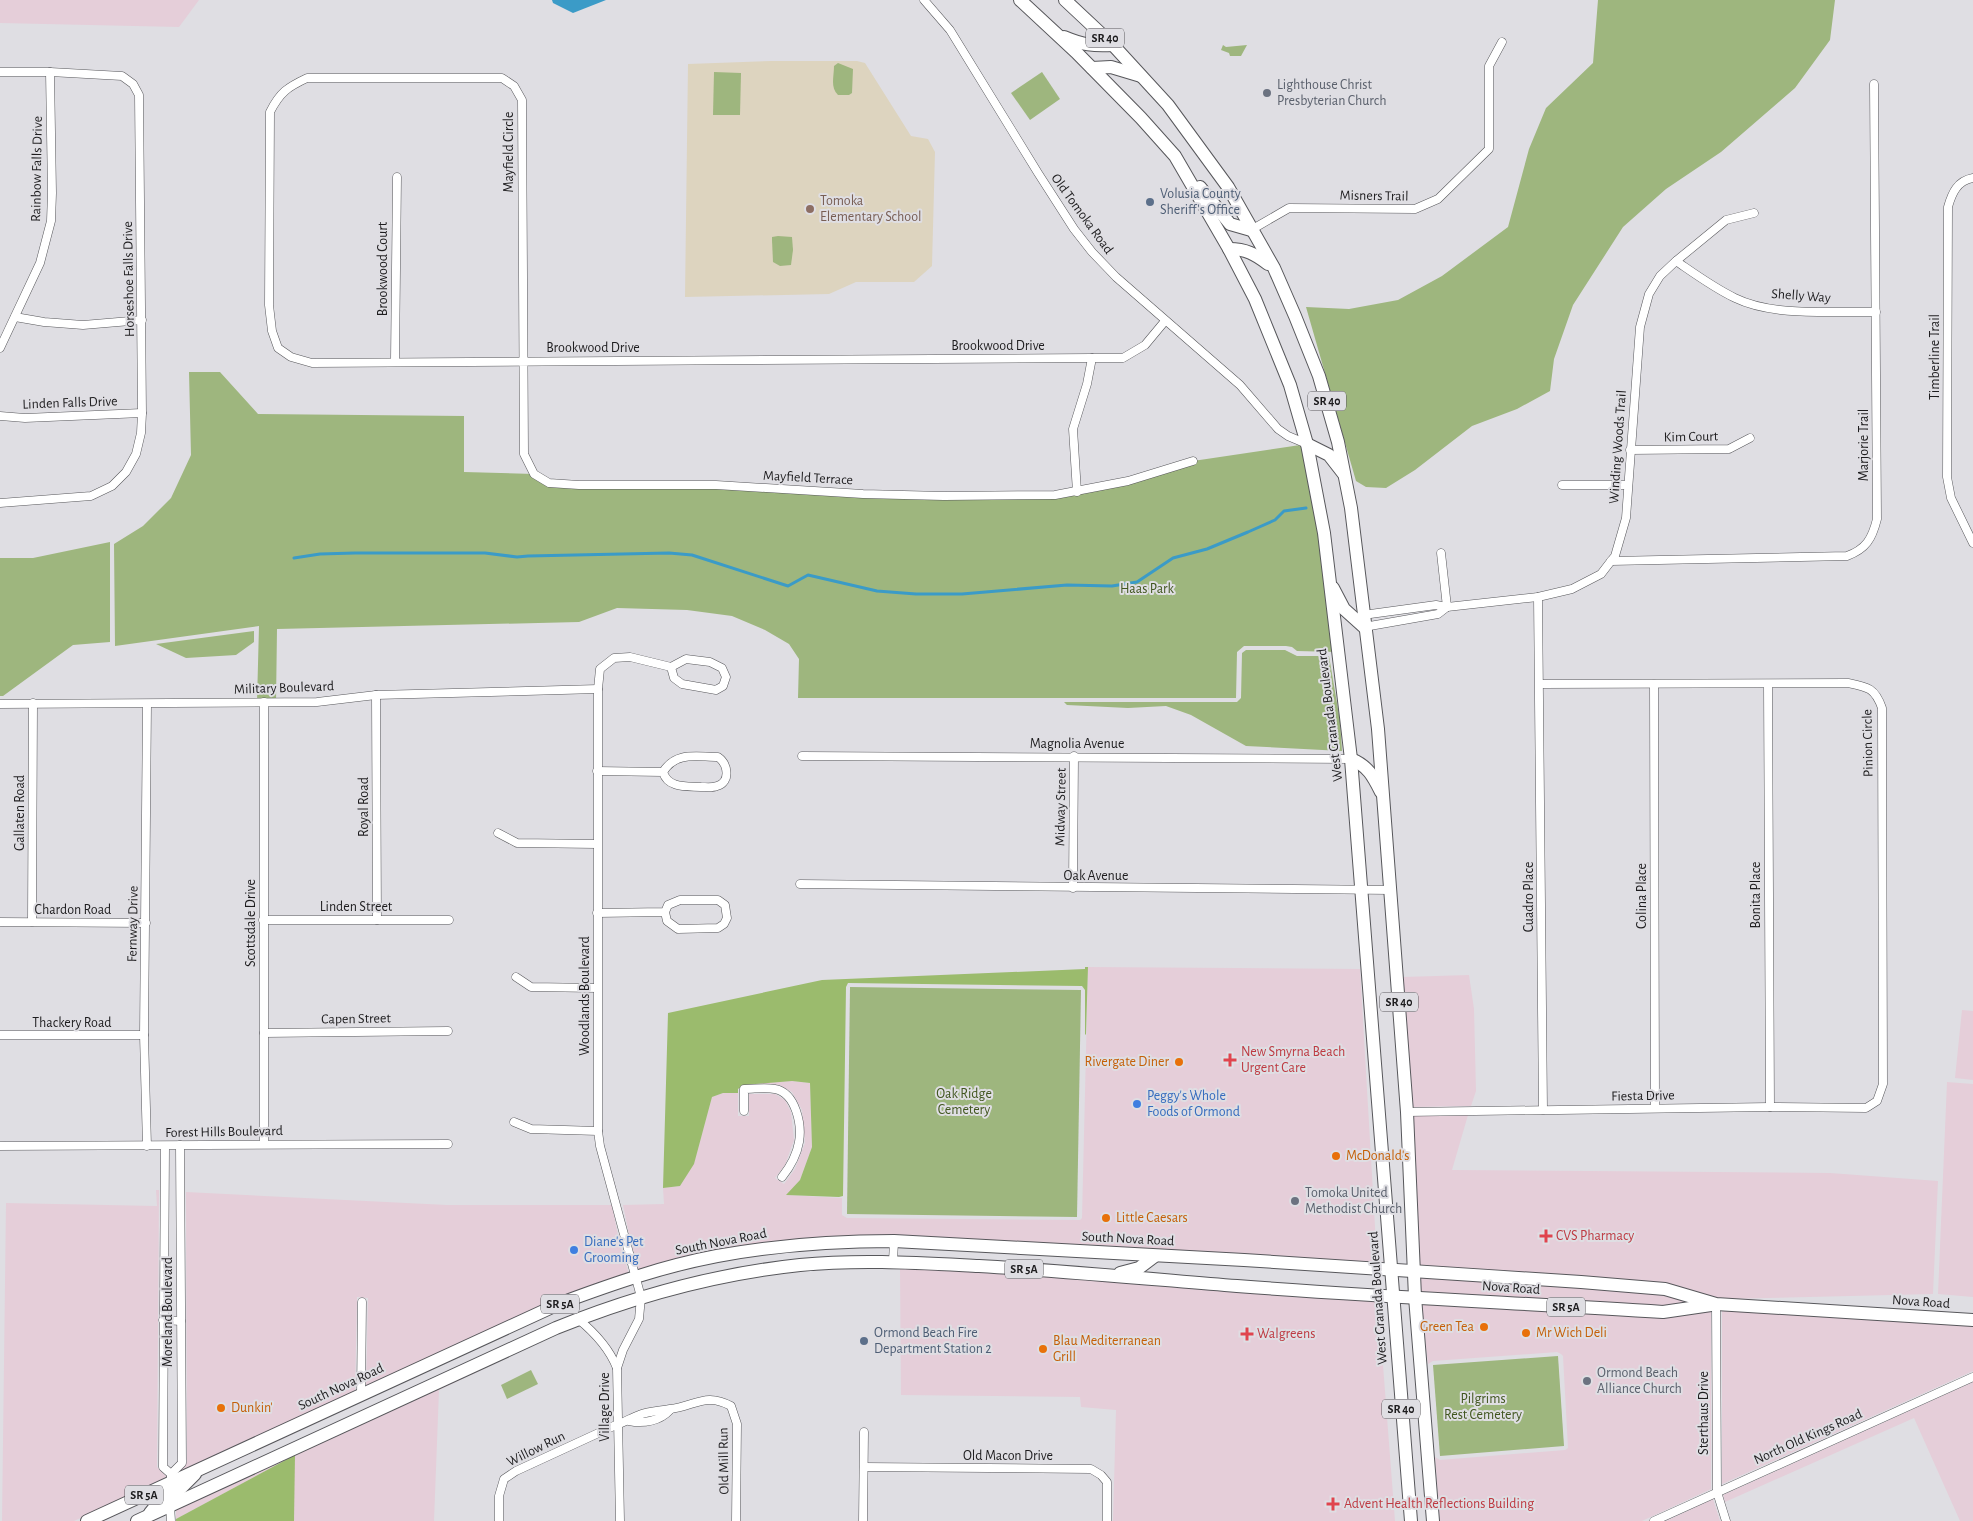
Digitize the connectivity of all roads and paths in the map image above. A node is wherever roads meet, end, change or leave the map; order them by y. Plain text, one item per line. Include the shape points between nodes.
1 (924, 0) edge
2 (1020, 0) edge
3 (1065, 0) edge
4 (1057, 34) junction
5 (1502, 42) dead end
6 (1113, 45) junction
7 (1092, 68) junction
8 (0, 72) edge
9 (50, 72) junction
10 (1144, 77) junction
11 (1874, 84) dead end
12 (288, 87) joint
13 (1175, 156) junction
14 (396, 176) dead end
15 (1973, 178) edge
16 (1754, 213) dead end
17 (1251, 230) junction
18 (1229, 249) junction
19 (1676, 261) junction
20 (1274, 268) junction
21 (1876, 312) junction
22 (15, 317) junction
23 (142, 320) junction
24 (1165, 321) junction
25 (0, 348) edge
26 (1092, 358) junction
27 (395, 361) junction
28 (523, 361) junction
29 (142, 413) junction
30 (0, 416) edge
31 (1750, 438) dead end
32 (1307, 444) junction
33 (1630, 450) junction
34 (1193, 461) dead end
35 (1346, 477) junction
36 (1562, 485) dead end
37 (1628, 485) junction
38 (1077, 492) junction
39 (0, 502) edge
40 (1973, 543) edge
41 (1441, 553) dead end
42 (1611, 561) junction
43 (1330, 582) junction
44 (1538, 597) junction
45 (1447, 608) junction
46 (1364, 621) junction
47 (672, 667) junction
48 (1540, 684) junction
49 (1654, 684) junction
50 (1768, 684) junction
51 (598, 690) junction
52 (376, 694) junction
53 (264, 702) junction
54 (33, 703) junction
55 (0, 704) edge
56 (147, 704) junction
57 (802, 756) dead end
58 (1074, 756) junction
59 (1351, 759) junction
60 (597, 771) junction
61 (663, 772) junction
62 (1384, 796) junction
63 (498, 833) dead end
64 (597, 844) junction
65 (800, 884) dead end
66 (1073, 888) junction
67 (1361, 890) junction
68 (1391, 890) junction
69 (665, 912) junction
70 (598, 913) junction
71 (263, 920) junction
72 (377, 920) junction
73 (449, 920) dead end
74 (0, 922) edge
75 (32, 922) junction
76 (146, 923) junction
77 (516, 977) dead end
78 (597, 988) junction
79 (448, 1031) dead end
80 (264, 1033) junction
81 (0, 1035) edge
82 (144, 1035) junction
83 (1877, 1101) joint
84 (1770, 1107) junction
85 (1655, 1108) junction
86 (1543, 1110) junction
87 (744, 1111) dead end
88 (1407, 1112) junction
89 (514, 1122) dead end
90 (598, 1131) junction
91 (264, 1144) junction
92 (448, 1144) dead end
93 (180, 1145) junction
94 (0, 1146) edge
95 (147, 1146) junction
96 (165, 1146) junction
97 (782, 1177) dead end
98 (894, 1241) junction
99 (164, 1254) junction
100 (181, 1254) junction
101 (1155, 1256) junction
102 (893, 1262) junction
103 (1391, 1269) junction
104 (1414, 1271) junction
105 (1110, 1275) junction
106 (636, 1277) junction
107 (1393, 1296) junction
108 (641, 1297) junction
109 (1416, 1297) junction
110 (362, 1302) dead end
111 (1716, 1304) junction
112 (578, 1319) junction
113 (163, 1320) junction
114 (181, 1320) junction
115 (1973, 1320) edge
116 (617, 1368) junction
117 (1973, 1377) edge
118 (361, 1395) junction
119 (618, 1424) junction
120 (343, 1426) junction
121 (864, 1432) dead end
122 (864, 1467) junction
123 (200, 1468) junction
124 (171, 1478) junction
125 (1716, 1492) junction
126 (170, 1506) junction
127 (142, 1519) edge
128 (87, 1521) edge
129 (171, 1521) edge
130 (499, 1521) edge
131 (620, 1521) edge
132 (736, 1521) edge
133 (863, 1521) edge
134 (1107, 1521) edge
135 (1411, 1521) edge
136 (1433, 1521) edge
137 (1654, 1521) edge
138 (1726, 1521) edge

1 - 24 street, Old Tomoka Road via 950,30 1074,229 1116,277
2 - 4 main road, West Granada Boulevard / SR 40
3 - 6 main road, SR 40
4 - 6 main road via 1083,45
4 - 7 main road, West Granada Boulevard / SR 40
5 - 17 street, Misners Trail via 1489,66 1489,149 1438,199 1415,209 1289,208
6 - 10 main road, SR 40
7 - 10 main road via 1111,67
7 - 13 main road, West Granada Boulevard / SR 40
8 - 9 street, Horseshoe Falls Drive
9 - 22 street, Rainbow Falls Drive via 51,221 40,263
9 - 23 street, Horseshoe Falls Drive via 122,76 133,84 139,96
10 - 17 main road, SR 40 via 1208,158
11 - 21 street, Marjorie Trail
12 - 27 street, Brookwood Drive via 270,112 269,305 278,348 291,357 312,363
12 - 28 street, Mayfield Circle via 307,78 502,78 514,86 522,100
13 - 17 main road via 1230,224
13 - 18 main road, West Granada Boulevard / SR 40
14 - 27 street, Brookwood Court
15 - 40 street, Timberline Trail via 1960,183 1948,207 1947,468 1951,498
16 - 19 street, Winding Woods Trail via 1726,220
17 - 20 main road, SR 40
18 - 20 main road via 1252,252
18 - 32 main road, West Granada Boulevard / SR 40 via 1279,355
19 - 21 street, Shelly Way via 1736,299 1776,310
19 - 33 street, Winding Woods Trail via 1660,276 1650,294 1640,327
20 - 35 main road, SR 40 via 1319,376
21 - 42 street, Marjorie Trail via 1876,519 1874,533 1860,551 1847,556
22 - 23 street via 82,325
22 - 25 street, Rainbow Falls Drive
23 - 29 street, Horseshoe Falls Drive
24 - 26 street, Brookwood Drive via 1145,345 1122,358
24 - 32 street, Old Tomoka Road via 1240,385 1278,429
26 - 28 street, Brookwood Drive
26 - 38 street via 1088,384 1073,429
27 - 28 street, Brookwood Drive
28 - 38 street, Mayfield Terrace via 524,454 534,474 549,483 716,485 944,496
29 - 30 street, Linden Falls Drive via 24,418
29 - 39 street, Horseshoe Falls Drive via 136,454 126,472 112,486 91,496
31 - 33 street, Kim Court via 1729,449
32 - 35 main road via 1329,455
32 - 43 main road, West Granada Boulevard / SR 40 via 1320,504
33 - 37 street, Winding Woods Trail
34 - 38 street, Mayfield Terrace via 1128,481
35 - 46 main road, SR 40
36 - 37 street
37 - 42 street, Winding Woods Trail via 1626,518
41 - 45 street
42 - 44 street, Winding Woods Trail via 1601,574 1572,589
43 - 46 main road via 1344,609
43 - 59 main road, West Granada Boulevard / SR 40
44 - 45 street, Winding Woods Trail
44 - 48 street, Cuadro Place
45 - 46 street, Winding Woods Trail via 1438,614
45 - 46 street, Winding Woods Trail via 1436,605
46 - 62 main road, SR 40
47 - 47 street via 674,678 682,684 716,690 723,686 726,677 722,668 710,662 686,659
47 - 51 street, Woodlands Boulevard via 630,656 614,658 600,669
48 - 49 street, Pinion Circle
48 - 86 street, Cuadro Place
49 - 50 street, Pinion Circle
49 - 85 street, Colina Place
50 - 83 street, Pinion Circle via 1867,687 1878,695 1882,708 1882,1084
50 - 84 street, Bonita Place
51 - 52 street, Military Boulevard
51 - 60 street, Woodlands Boulevard
52 - 53 street, Military Boulevard via 316,702
52 - 72 street, Royal Road
53 - 56 street, Military Boulevard
53 - 71 street, Scottsdale Drive
54 - 55 street, Military Boulevard
54 - 56 street, Military Boulevard
54 - 75 street, Gallaten Road
56 - 76 street, Fernway Drive
57 - 58 street, Magnolia Avenue
58 - 59 street, Magnolia Avenue
58 - 66 street, Midway Street
59 - 62 main road via 1370,770
59 - 67 main road, West Granada Boulevard / SR 40
60 - 61 street
60 - 64 street, Woodlands Boulevard
61 - 61 street via 665,778 674,784 716,787 726,779 727,770 718,757 680,757
62 - 68 main road, SR 40
63 - 64 street via 517,843
64 - 70 street, Woodlands Boulevard
65 - 66 street, Oak Avenue
66 - 67 street, Oak Avenue
67 - 68 street, Oak Avenue
67 - 103 main road, West Granada Boulevard / SR 40
68 - 88 main road, SR 40
69 - 69 street via 667,921 678,929 718,928 727,918 725,905 718,900 680,900 668,905
69 - 70 street
70 - 78 street, Woodlands Boulevard
71 - 72 street, Linden Street
71 - 80 street, Scottsdale Drive
72 - 73 street, Linden Street
74 - 75 street, Chardon Road
75 - 76 street, Chardon Road
76 - 82 street, Fernway Drive
77 - 78 street via 531,987
78 - 90 street, Woodlands Boulevard
79 - 80 street, Capen Street
80 - 91 street, Scottsdale Drive
81 - 82 street, Thackery Road
82 - 95 street, Fernway Drive
83 - 84 street, Fiesta Drive via 1866,1108
84 - 85 street, Fiesta Drive
85 - 86 street, Fiesta Drive
86 - 88 street, Fiesta Drive
87 - 97 street via 744,1090 777,1089 789,1096 797,1111 799,1141 790,1167
88 - 104 main road, SR 40
89 - 90 street via 531,1130
90 - 106 street, Woodlands Boulevard
91 - 92 street, Forest Hills Boulevard
91 - 93 street, Forest Hills Boulevard
93 - 96 street, Forest Hills Boulevard
93 - 100 street, Moreland Boulevard
94 - 95 street, Forest Hills Boulevard
95 - 96 street, Forest Hills Boulevard
96 - 99 street, Moreland Boulevard
98 - 101 main road, South Nova Road / SR 5A
98 - 102 street
98 - 106 main road, South Nova Road / SR 5A via 815,1243 745,1251
99 - 100 street
99 - 113 street, Moreland Boulevard
100 - 114 street, Moreland Boulevard
101 - 103 main road, South Nova Road / SR 5A
101 - 105 main road via 1139,1268
102 - 105 main road, SR 5A
102 - 108 main road, SR 5A via 830,1263 766,1270 704,1280
103 - 104 main road, South Nova Road / SR 5A
103 - 107 main road, West Granada Boulevard / SR 40
104 - 109 main road, SR 40
104 - 111 main road, Nova Road / SR 5A via 1665,1289
105 - 107 main road, SR 5A
106 - 108 street, Woodlands Boulevard
106 - 118 main road, South Nova Road / SR 5A via 539,1312
107 - 109 main road, Nova Road / SR 5A
107 - 135 main road, West Granada Boulevard / SR 40
108 - 112 main road, SR 5A
108 - 116 street, Village Drive via 639,1319 622,1350
109 - 111 main road, Nova Road / SR 5A via 1663,1312
109 - 136 main road, SR 40
110 - 118 street
111 - 115 main road, Nova Road / SR 5A
111 - 125 street, Sterthaus Drive
112 - 116 street via 607,1350
112 - 120 main road, SR 5A
113 - 114 street
113 - 124 street, Moreland Boulevard via 163,1467
114 - 124 street, Moreland Boulevard via 182,1462
116 - 119 street, Village Drive
117 - 125 street, North Old Kings Road
118 - 120 main road via 349,1410
118 - 123 main road, South Nova Road / SR 5A
119 - 130 street, Willow Run via 504,1479 499,1496
119 - 131 street, Village Drive
119 - 132 street, Old Mill Run via 663,1417 670,1410 707,1400 720,1400 731,1406 737,1424
120 - 126 main road, SR 5A
121 - 122 street
122 - 133 street
122 - 134 street, Old Macon Drive via 1091,1469 1107,1482
123 - 124 main road, South Nova Road / SR 5A
123 - 126 main road via 177,1492
124 - 127 main road via 164,1497
124 - 128 main road, South Nova Road / SR 5A
125 - 137 street, North Old Kings Road
125 - 138 street, Sterthaus Drive
126 - 127 main road, SR 5A
126 - 129 street

